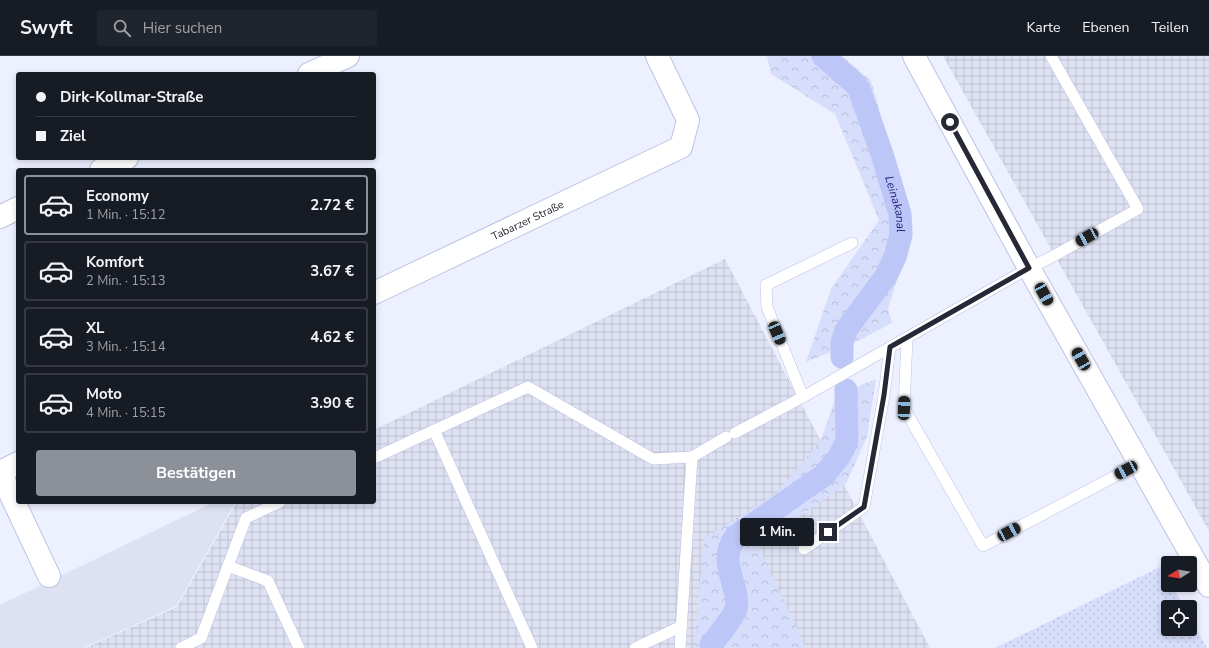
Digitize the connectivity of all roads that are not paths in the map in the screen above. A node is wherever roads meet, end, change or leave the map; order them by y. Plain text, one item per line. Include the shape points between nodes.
1 (348, 56) edge
2 (657, 56) edge
3 (914, 56) edge
4 (1051, 56) edge
5 (313, 72) edge
6 (123, 160) edge
7 (105, 168) edge
8 (16, 209) edge
9 (0, 217) edge
10 (852, 243) dead end
11 (1029, 268) junction
12 (376, 292) edge
13 (907, 338) junction
14 (890, 347) junction
15 (803, 397) junction
16 (434, 430) junction
17 (376, 457) edge
18 (692, 457) junction
19 (1140, 463) junction
20 (16, 464) edge
21 (0, 472) edge
22 (276, 504) edge
23 (804, 548) dead end
24 (228, 566) junction
25 (49, 576) dead end
26 (1209, 586) edge
27 (682, 626) junction
28 (181, 648) edge
29 (299, 648) edge
30 (532, 648) edge
31 (635, 648) edge
32 (680, 648) edge

1 - 5 street
2 - 12 street, Tabarzer Straße via 688,120 682,147
3 - 11 street
4 - 11 lane via 1138,209
6 - 7 street
8 - 9 street
10 - 15 lane via 766,285 767,307
11 - 13 lane
11 - 19 street
13 - 14 lane
13 - 19 lane via 904,408 983,546
14 - 15 lane
14 - 23 lane via 864,507
15 - 18 lane
16 - 17 lane
16 - 18 lane via 528,387 653,459
16 - 30 lane
18 - 27 lane
19 - 26 street
20 - 21 street
21 - 25 street
22 - 24 lane via 246,518
24 - 28 lane via 201,638
24 - 29 lane via 268,581
27 - 31 lane
27 - 32 lane

